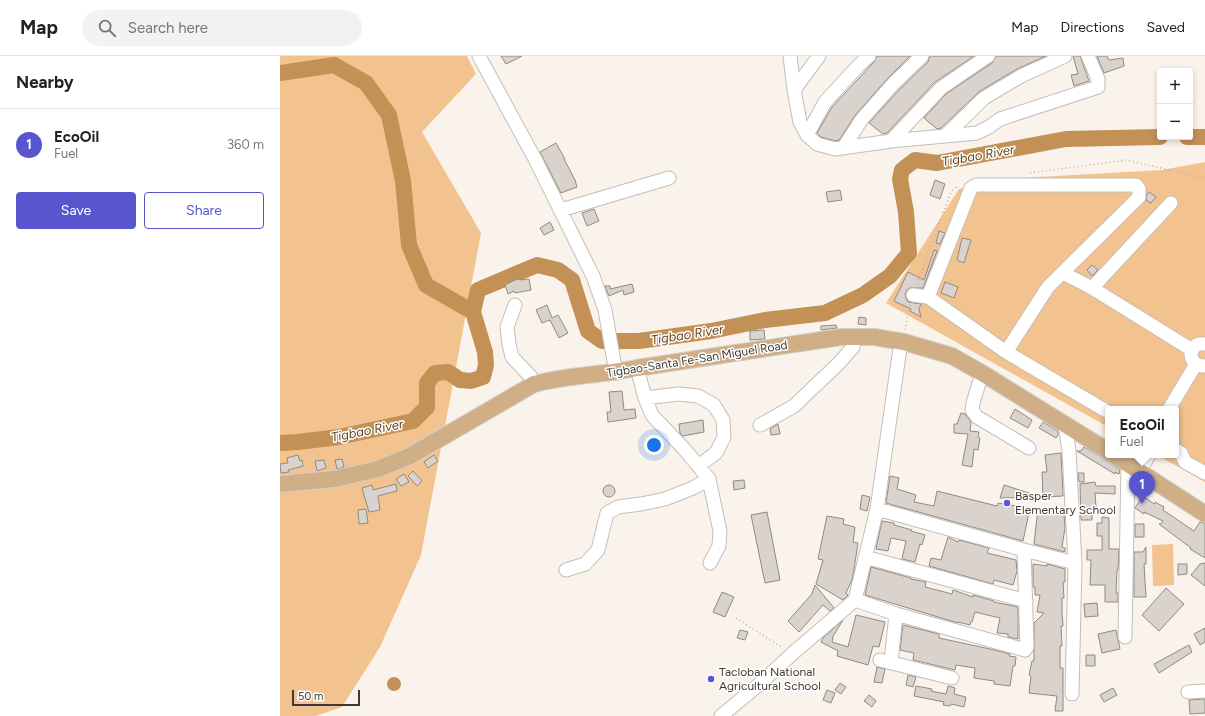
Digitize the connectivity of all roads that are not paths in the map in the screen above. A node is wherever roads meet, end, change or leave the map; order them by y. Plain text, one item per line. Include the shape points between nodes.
1 (479, 56) edge
2 (790, 56) edge
3 (819, 56) edge
4 (869, 56) edge
5 (922, 56) edge
6 (988, 56) edge
7 (1066, 56) edge
8 (1088, 56) edge
9 (794, 90) junction
10 (807, 135) junction
11 (945, 136) junction
12 (891, 141) junction
13 (844, 147) junction
14 (669, 178) dead end
15 (1170, 202) dead end
16 (561, 210) junction
17 (1063, 272) junction
18 (1092, 288) junction
19 (913, 295) road end
20 (928, 297) junction
21 (515, 305) dead end
22 (854, 337) junction
23 (902, 342) junction
24 (1205, 344) edge
25 (1192, 350) junction
26 (1006, 352) junction
27 (1200, 365) edge
28 (614, 367) junction
29 (637, 368) junction
30 (982, 373) junction
31 (534, 384) junction
32 (645, 398) junction
33 (1171, 406) edge
34 (1105, 410) edge
35 (1065, 424) junction
36 (760, 425) dead end
37 (1029, 448) dead end
38 (1105, 449) edge
39 (1179, 452) edge
40 (1140, 458) edge
41 (1128, 462) edge
42 (698, 466) junction
43 (1205, 473) edge
44 (709, 479) junction
45 (280, 484) edge
46 (877, 509) junction
47 (1205, 514) edge
48 (1024, 550) junction
49 (865, 557) junction
50 (710, 563) dead end
51 (1075, 563) junction
52 (566, 570) dead end
53 (855, 600) junction
54 (1026, 601) junction
55 (896, 614) junction
56 (1125, 637) dead end
57 (952, 678) dead end
58 (1205, 691) edge
59 (1188, 692) dead end
60 (1072, 694) dead end
61 (721, 716) edge

1 - 16 street
2 - 9 street
3 - 9 street
4 - 10 street via 825,102
5 - 13 street via 862,119
6 - 12 street via 941,88
7 - 11 street via 1021,76 984,98
8 - 11 street via 1098,79 1098,87 1000,119 977,133
9 - 10 street via 800,122
10 - 13 street via 817,144 835,149
11 - 12 street
12 - 13 street
14 - 16 street
15 - 18 street
16 - 28 street via 593,276 605,310
17 - 18 street
17 - 20 street via 1139,197 1136,185 976,185 972,188
17 - 26 street via 1048,287
18 - 25 street
19 - 20 street
20 - 26 street
21 - 31 street via 507,327 512,357 531,377
22 - 23 main road, Tigbao-Santa Fe-San Miguel Road via 874,337
22 - 29 main road, Tigbao-Santa Fe-San Miguel Road
22 - 36 street via 854,347 794,406
23 - 30 main road, Tigbao-Santa Fe-San Miguel Road via 952,356
23 - 46 street via 898,355
24 - 25 street via 1198,344
25 - 27 street via 1192,358
26 - 34 street
27 - 33 street
28 - 29 main road, Tigbao-Santa Fe-San Miguel Road
28 - 31 main road, Tigbao-Santa Fe-San Miguel Road
29 - 32 street
30 - 35 main road, Tigbao-Santa Fe-San Miguel Road
30 - 37 street via 972,410 976,417
31 - 45 main road, Tigbao-Santa Fe-San Miguel Road via 410,456 378,469 334,479
32 - 42 street via 652,415
32 - 42 street via 679,394 698,396 714,405 723,420 724,437 716,453
35 - 38 main road, Tigbao-Santa Fe-San Miguel Road
35 - 51 street
39 - 43 street via 1185,462
40 - 41 street
41 - 47 main road
41 - 56 street
42 - 44 street
44 - 50 street via 720,531 719,546
44 - 52 street via 665,499 618,508 607,513 598,550 585,564
46 - 48 street
46 - 49 street
48 - 51 street
48 - 54 street
49 - 53 street
49 - 54 street
51 - 60 street
53 - 55 street
53 - 61 street
54 - 55 street via 1025,650
55 - 57 street via 885,661
58 - 59 street

